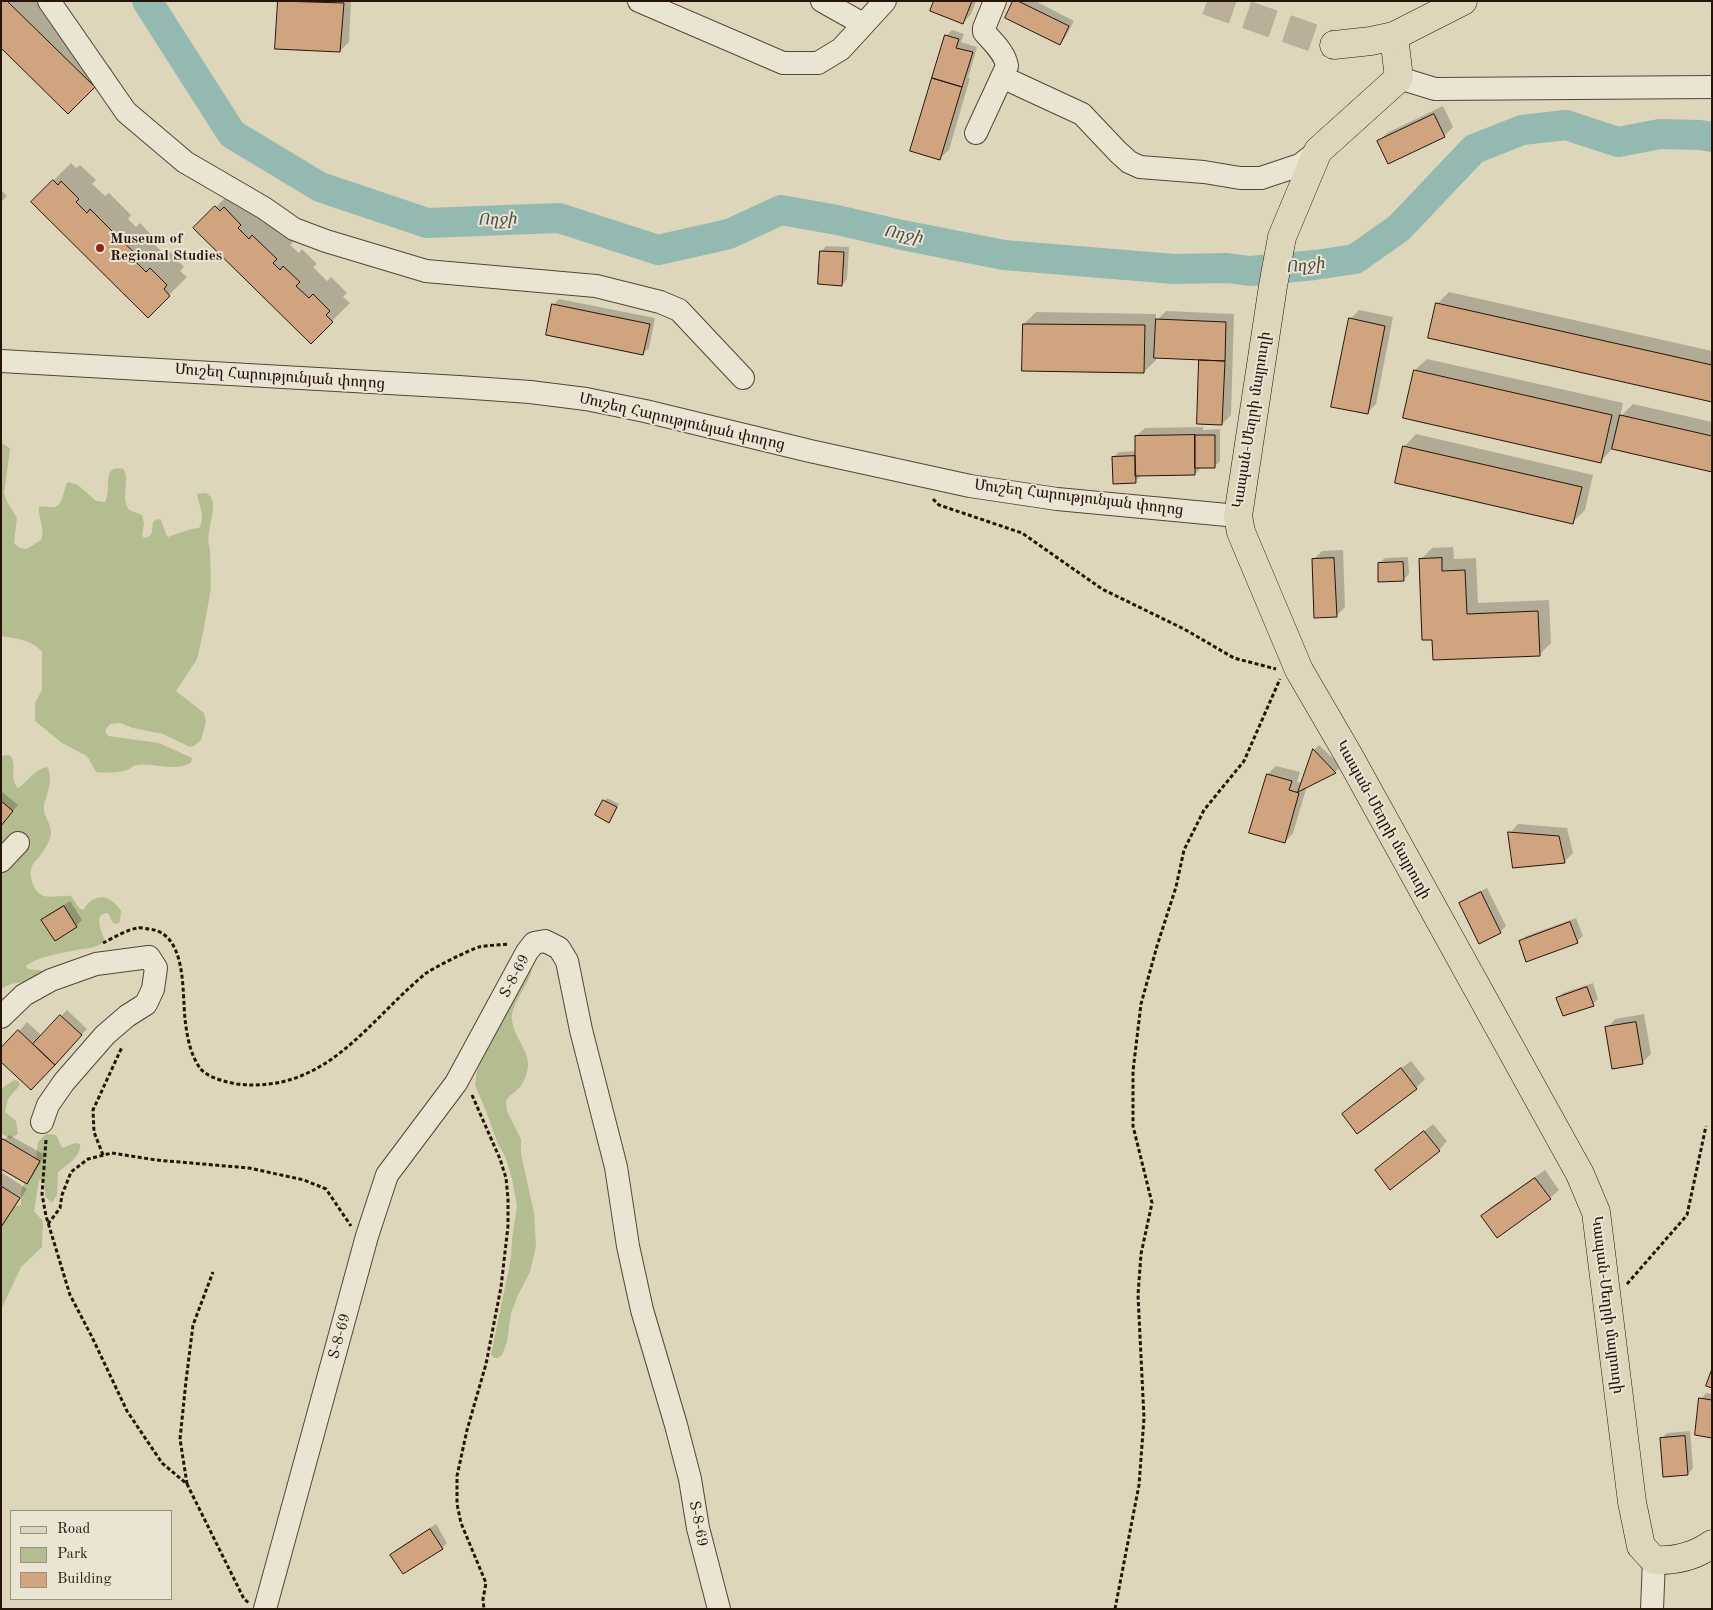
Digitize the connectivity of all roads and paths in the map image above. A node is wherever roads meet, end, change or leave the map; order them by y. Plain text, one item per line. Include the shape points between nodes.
1 (49, 1) edge
2 (639, 1) edge
3 (822, 1) edge
4 (885, 1) edge
5 (995, 1) edge
6 (1463, 1) edge
7 (863, 24) junction
8 (1394, 36) junction
9 (1334, 45) tunnel mouth
10 (1002, 77) junction
11 (1399, 78) junction
12 (1712, 87) edge
13 (976, 133) dead end
14 (1318, 152) junction
15 (1, 361) edge
16 (743, 378) dead end
17 (909, 474) junction
18 (1238, 516) junction
19 (18, 843) dead end
20 (1, 861) edge
21 (94, 946) dead end
22 (527, 952) junction
23 (1, 1017) edge
24 (124, 1044) dead end
25 (463, 1071) junction
26 (42, 1122) joint
27 (1706, 1126) dead end
28 (103, 1155) junction
29 (48, 1224) junction
30 (364, 1248) junction
31 (213, 1272) dead end
32 (1609, 1306) junction
33 (187, 1484) junction
34 (1712, 1544) edge
35 (1654, 1560) junction
36 (258, 1606) edge
37 (484, 1609) edge
38 (719, 1609) edge
39 (1115, 1609) edge
40 (1652, 1609) edge

1 - 16 street via 126,112 185,162 294,229 426,271 596,286 660,302 679,310
2 - 7 street via 783,63 818,63 841,48
3 - 7 street
4 - 7 street
5 - 10 street via 984,32 1006,60
6 - 8 main road
8 - 9 main road
8 - 11 main road
10 - 13 street
10 - 14 street via 1082,114 1118,152 1140,167 1261,178 1300,165
11 - 12 street via 1435,89
11 - 14 main road, Կապան-Մեղրի մայրուղի
14 - 18 main road, Կապան-Մեղրի մայրուղի via 1282,238
15 - 17 street, Մուշեղ Հարությունյան փողոց via 539,393 645,411
17 - 18 street, Մուշեղ Հարությունյան փողոց via 1058,499
17 - 39 path via 939,505 1022,533 1102,589 1184,629 1234,658 1284,671 1244,761 1204,810 1184,850 1141,1004 1133,1071 1133,1126 1152,1203 1141,1254 1138,1295 1144,1418 1139,1485
18 - 32 main road, Կապան-Մեղրի մայրուղի via 1241,532 1299,670 1580,1174 1596,1212
19 - 20 street
21 - 22 path via 138,928 158,930 170,940 184,981 190,1051 201,1070 223,1082 249,1085 282,1082 307,1074 337,1056 426,972 478,947 514,943
22 - 25 street, Տ-8-69 / Տ-8-69
22 - 38 street, Տ-8-69 / Տ-8-69 via 534,943 545,941 559,948 567,961 616,1166 642,1310 690,1479 698,1528
23 - 26 street via 24,995 51,980 96,964 149,957 156,968 153,989 146,1004 105,1035 64,1082 48,1105
24 - 28 path via 93,1110 94,1132
25 - 30 street, Տ-8-69 / Տ-8-69 via 387,1175
25 - 37 path via 500,1159 508,1199 501,1287 486,1364 457,1476 461,1523 486,1583
26 - 29 path via 46,1134 42,1194
27 - 32 path via 1687,1216
28 - 29 path via 88,1159 71,1172 60,1208
28 - 30 path via 112,1153 249,1168 304,1180 326,1189
29 - 33 path via 70,1296 127,1411 162,1463
30 - 36 street, Տ-8-69 / Տ-8-69
31 - 33 path via 193,1326 188,1363 180,1440
32 - 35 main road, Կապան-Մեղրի մայրուղի via 1632,1502 1641,1546
33 - 36 path via 244,1599
34 - 35 main road via 1700,1553 1671,1561
35 - 40 street

